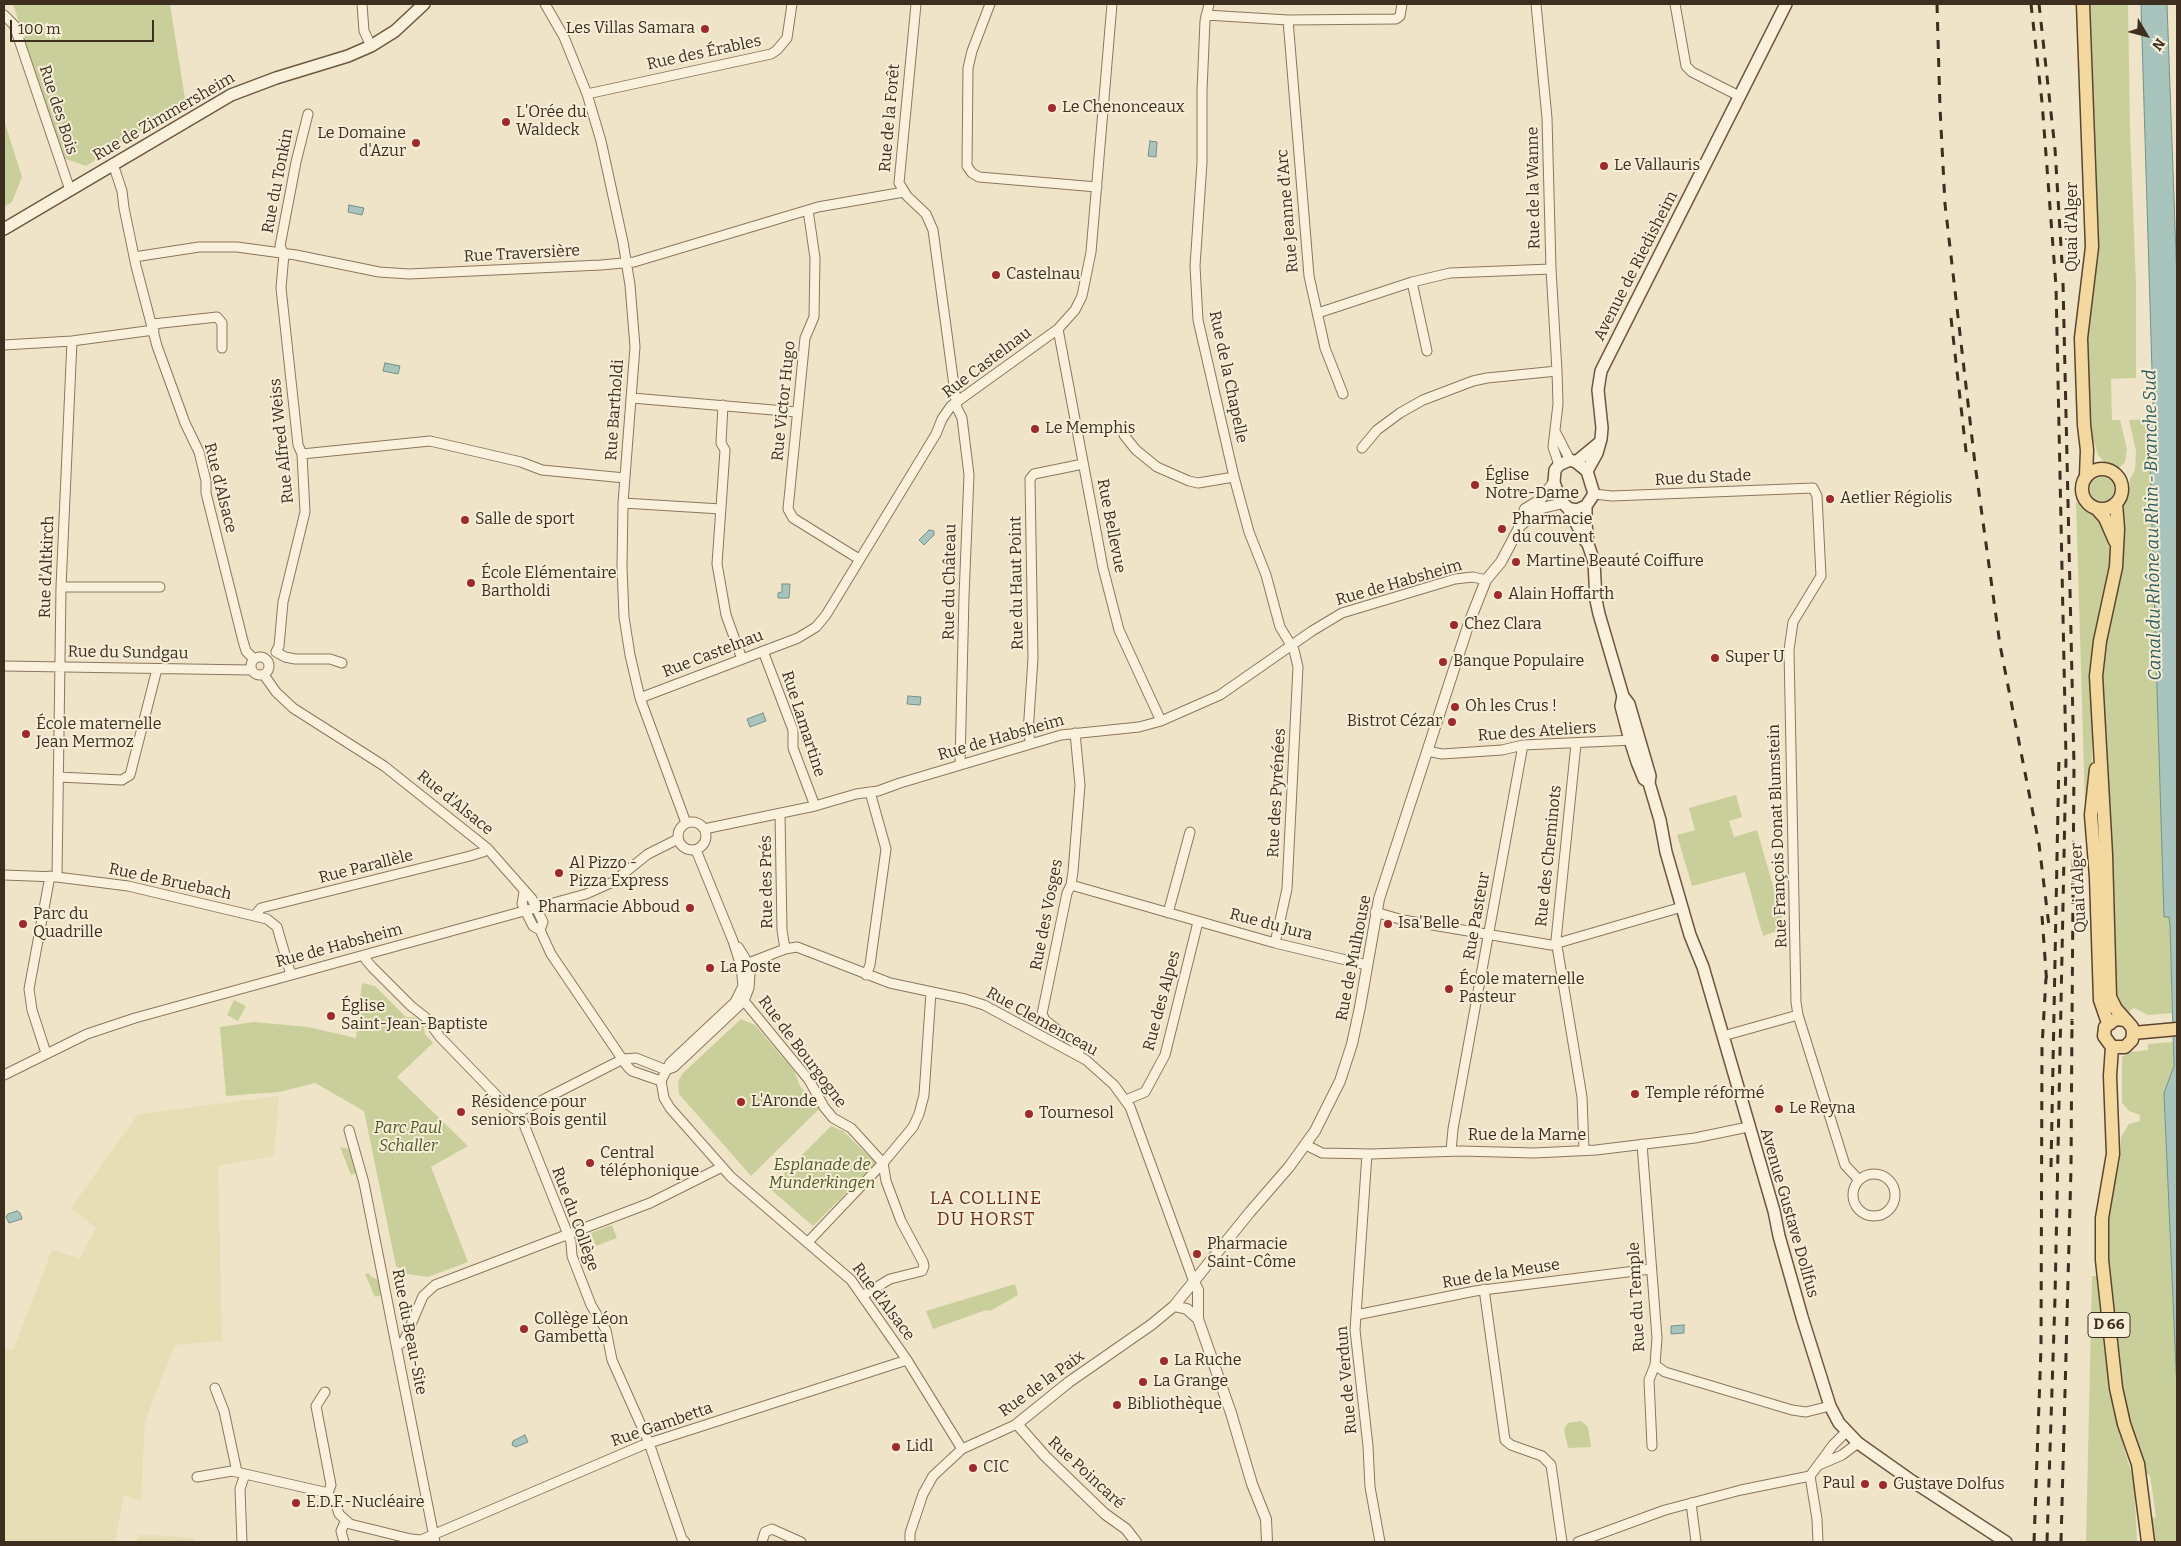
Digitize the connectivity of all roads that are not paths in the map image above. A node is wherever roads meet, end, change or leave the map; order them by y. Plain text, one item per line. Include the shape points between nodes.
1 (362, 4) edge
2 (424, 4) edge
3 (545, 4) edge
4 (792, 4) edge
5 (916, 4) edge
6 (990, 4) edge
7 (1112, 4) edge
8 (1209, 4) edge
9 (1402, 4) edge
10 (1536, 4) edge
11 (1675, 4) edge
12 (1786, 4) edge
13 (2083, 4) edge
14 (4, 15) edge
15 (1206, 15) junction
16 (1288, 20) junction
17 (371, 46) junction
18 (587, 94) junction
19 (1739, 96) junction
20 (308, 114) dead end
21 (113, 164) junction
22 (1097, 187) junction
23 (70, 190) junction
24 (904, 192) junction
25 (808, 210) junction
26 (4, 229) edge
27 (284, 254) junction
28 (134, 257) junction
29 (627, 263) junction
30 (1551, 269) junction
31 (1412, 282) junction
32 (1318, 313) junction
33 (153, 327) junction
34 (1058, 329) junction
35 (72, 341) junction
36 (4, 345) edge
37 (222, 348) dead end
38 (1427, 351) dead end
39 (1557, 371) junction
40 (1343, 394) dead end
41 (632, 398) junction
42 (957, 401) junction
43 (723, 405) junction
44 (797, 412) junction
45 (1556, 433) junction
46 (1124, 435) dead end
47 (1599, 443) junction
48 (1362, 448) dead end
49 (2087, 450) junction
50 (302, 454) junction
51 (1573, 461) junction
52 (1083, 464) junction
53 (1559, 465) junction
54 (2104, 468) junction
55 (1586, 471) junction
56 (2086, 476) junction
57 (1234, 477) junction
58 (625, 478) junction
59 (1554, 482) junction
60 (1813, 488) joint
61 (1594, 494) junction
62 (623, 503) junction
63 (2116, 503) junction
64 (1565, 506) junction
65 (1586, 506) junction
66 (721, 509) junction
67 (2097, 509) junction
68 (1520, 526) junction
69 (2116, 543) junction
70 (1588, 544) junction
71 (859, 559) junction
72 (1486, 580) junction
73 (61, 587) junction
74 (160, 587) dead end
75 (1291, 646) junction
76 (763, 651) junction
77 (276, 652) junction
78 (254, 659) junction
79 (742, 659) junction
80 (267, 660) junction
81 (342, 663) dead end
82 (4, 666) edge
83 (59, 667) junction
84 (157, 669) junction
85 (252, 670) junction
86 (264, 675) junction
87 (1623, 696) junction
88 (640, 698) junction
89 (1161, 721) junction
90 (1074, 733) junction
91 (1630, 740) junction
92 (1031, 743) junction
93 (1576, 744) junction
94 (1523, 746) junction
95 (2099, 750) junction
96 (1427, 751) junction
97 (1643, 753) junction
98 (960, 764) junction
99 (58, 777) junction
100 (1649, 783) junction
101 (870, 792) junction
102 (815, 806) junction
103 (780, 814) junction
104 (686, 823) junction
105 (704, 829) junction
106 (1190, 832) dead end
107 (678, 839) junction
108 (486, 848) junction
109 (696, 850) junction
110 (4, 875) edge
111 (53, 876) junction
112 (1071, 885) junction
113 (524, 892) junction
114 (1682, 907) junction
115 (536, 908) junction
116 (525, 911) junction
117 (1375, 912) junction
118 (1168, 913) junction
119 (254, 916) junction
120 (1198, 922) junction
121 (540, 930) junction
122 (1488, 936) junction
123 (1275, 943) junction
124 (1557, 944) junction
125 (785, 949) junction
126 (364, 955) junction
127 (744, 965) junction
128 (1367, 965) junction
129 (291, 975) junction
130 (866, 975) junction
131 (931, 992) junction
132 (742, 998) junction
133 (1798, 1015) junction
134 (2125, 1020) junction
135 (2108, 1023) junction
136 (2174, 1029) edge
137 (2133, 1033) junction
138 (1723, 1036) junction
139 (2112, 1047) junction
140 (46, 1052) junction
141 (1078, 1056) junction
142 (623, 1059) junction
143 (666, 1070) junction
144 (4, 1075) edge
145 (661, 1081) junction
146 (1126, 1100) junction
147 (519, 1112) junction
148 (1748, 1126) junction
149 (349, 1130) dead end
150 (1642, 1144) junction
151 (1306, 1145) junction
152 (1584, 1150) junction
153 (1451, 1151) junction
154 (1367, 1154) junction
155 (882, 1163) junction
156 (722, 1167) junction
157 (870, 1176) junction
158 (1859, 1180) junction
159 (886, 1181) junction
160 (568, 1234) junction
161 (808, 1242) junction
162 (1651, 1269) junction
163 (1194, 1282) junction
164 (1484, 1290) junction
165 (862, 1296) junction
166 (1174, 1306) junction
167 (1356, 1315) junction
168 (1198, 1319) junction
169 (397, 1346) junction
170 (907, 1360) junction
171 (1655, 1365) junction
172 (215, 1388) dead end
173 (326, 1392) dead end
174 (1830, 1406) junction
175 (1017, 1424) junction
176 (1846, 1432) junction
177 (649, 1443) junction
178 (1858, 1443) junction
179 (1652, 1446) dead end
180 (962, 1449) junction
181 (1816, 1466) junction
182 (241, 1473) junction
183 (1810, 1476) junction
184 (197, 1477) dead end
185 (328, 1493) junction
186 (1691, 1504) junction
187 (345, 1522) junction
188 (434, 1538) edge
189 (242, 1542) edge
190 (344, 1542) edge
191 (685, 1542) edge
192 (762, 1542) edge
193 (801, 1542) edge
194 (910, 1542) edge
195 (1136, 1542) edge
196 (1267, 1542) edge
197 (1380, 1542) edge
198 (1562, 1542) edge
199 (1578, 1542) edge
200 (1696, 1542) edge
201 (1818, 1542) edge
202 (2006, 1542) edge
203 (2148, 1542) edge

1 - 17 street via 364,31
2 - 17 main road, Rue de Zimmersheim via 394,31
3 - 18 street, Rue Bartholdi via 564,37
4 - 18 street, Rue des Érables via 787,38 771,54
5 - 24 street, Rue de la Forêt via 899,175 899,184
6 - 22 street via 968,68 967,166 979,177
7 - 22 street, Rue Castelnau
8 - 15 street, Rue de la Chapelle
9 - 16 street via 1400,16 1396,19
10 - 30 street, Rue de la Wanne via 1547,118
11 - 19 street via 1686,66
12 - 19 main road, Avenue de Riedisheim
13 - 49 main road, Quai d'Alger via 2092,247 2081,338
14 - 23 street, Rue des Bois via 14,25
15 - 16 street
15 - 57 street, Rue de la Chapelle via 1196,282 1198,320
16 - 32 street, Rue Jeanne d'Arc via 1308,276
17 - 21 main road, Rue de Zimmersheim via 231,95
18 - 29 street, Rue Bartholdi via 601,141
19 - 47 main road, Avenue de Riedisheim via 1601,371 1598,390 1602,428
20 - 27 street, Rue du Tonkin via 280,246
21 - 23 main road, Rue de Zimmersheim
21 - 28 street, Rue d'Alsace via 122,191
22 - 34 street, Rue Castelnau via 1090,258 1082,296
23 - 26 main road, Rue de Zimmersheim
24 - 25 street, Rue Traversière
24 - 42 street, Rue de la Forêt via 926,214 933,230
25 - 29 street, Rue Traversière
25 - 44 street, Rue Victor Hugo via 815,258 814,317 805,338
27 - 28 street, Rue Traversière via 238,247 199,247
27 - 29 street, Rue Traversière via 379,272 409,274
27 - 50 street, Rue Alfred Weiss via 281,288 298,445
28 - 33 street, Rue d'Alsace
29 - 41 street, Rue Bartholdi via 635,347
30 - 31 street via 1450,273
30 - 39 street, Rue de la Wanne
31 - 32 street
31 - 38 street
32 - 40 street, Rue Jeanne d'Arc via 1325,348
33 - 35 street
33 - 37 street via 217,317 222,322
33 - 78 street, Rue d'Alsace via 184,424 198,452 241,634 246,651
34 - 42 street, Rue Castelnau
34 - 52 street, Rue Bellevue
35 - 36 street
35 - 73 street, Rue d'Altkirch
39 - 45 street, Rue de la Wanne
39 - 48 street via 1473,381 1423,400 1377,430
41 - 43 street
41 - 58 street, Rue Bartholdi
42 - 71 street, Rue Castelnau via 946,413
42 - 98 street, Rue du Château via 969,475
43 - 44 street
43 - 66 street via 721,443 725,450
44 - 71 street, Rue Victor Hugo via 788,509 793,518
45 - 51 street
45 - 53 street via 1553,447
46 - 57 street via 1157,467 1190,481 1198,483
47 - 51 main road
47 - 55 main road, Avenue de Riedisheim
49 - 54 main road, Quai d'Alger
49 - 56 main road, Quai d'Alger
50 - 58 street via 430,441 542,470
50 - 77 street, Rue Alfred Weiss via 305,512 283,602
51 - 53 main road
51 - 55 main road
52 - 89 street, Rue Bellevue via 1118,630
52 - 92 street, Rue du Haut Point via 1034,474 1030,479 1033,658 1028,733
53 - 59 main road
54 - 56 main road
54 - 63 main road, Quai d'Alger via 2113,472 2121,483 2122,492
55 - 61 main road
56 - 67 main road, Quai d'Alger via 2082,485 2083,495 2088,504
57 - 75 street, Rue de la Chapelle via 1280,627
58 - 62 street, Rue Bartholdi
59 - 64 main road
59 - 68 street, Rue de Mulhouse via 1540,500 1525,510
60 - 61 street, Rue du Stade
60 - 133 street, Rue François Donat Blumstein via 1818,496 1821,576 1793,622 1789,650
61 - 65 main road
62 - 66 street
62 - 88 street, Rue Bartholdi via 624,616
63 - 67 main road
63 - 69 main road, Quai d'Alger
64 - 65 main road via 1577,510
64 - 68 street, Rue de Mulhouse via 1542,508
64 - 70 main road, Avenue Gustave Dollfus
65 - 70 main road, Avenue Gustave Dollfus
66 - 79 street via 717,564 726,615
67 - 69 main road, Quai d'Alger via 2105,518
68 - 72 street, Rue de Mulhouse
69 - 95 main road, Quai d'Alger via 2114,581 2097,659
70 - 87 main road, Avenue Gustave Dollfus via 1594,562 1596,600
71 - 76 street, Rue Castelnau via 816,627 798,638
72 - 75 street, Rue de Habsheim via 1466,577 1370,603 1330,619
72 - 96 street, Rue de Mulhouse
73 - 74 street
73 - 83 street, Rue d'Altkirch
75 - 89 street, Rue de Habsheim via 1220,695
75 - 123 street, Rue des Pyrénées via 1297,656 1298,667 1287,889
76 - 79 street, Rue Castelnau
76 - 102 street, Rue Lamartine via 793,730 793,748
77 - 80 street
77 - 81 street via 295,660
78 - 80 street via 262,657
78 - 85 street
79 - 88 street, Rue Castelnau
80 - 86 street via 269,668
82 - 83 street, Rue du Sundgau
83 - 84 street, Rue du Sundgau
83 - 99 street, Rue d'Altkirch
84 - 85 street, Rue du Sundgau
84 - 99 street via 130,775 122,780
85 - 86 street
86 - 108 street, Rue d'Alsace via 293,708 384,766
87 - 91 main road, Avenue Gustave Dollfus via 1621,706
87 - 97 main road, Avenue Gustave Dollfus via 1629,704
88 - 104 street, Rue Bartholdi
89 - 90 street, Rue de Habsheim via 1124,729
90 - 92 street, Rue de Habsheim
90 - 112 street, Rue des Vosges via 1080,785
91 - 93 street, Rue des Ateliers
91 - 97 street via 1634,740
91 - 100 main road, Avenue Gustave Dollfus via 1644,779
92 - 98 street, Rue de Habsheim
93 - 94 street, Rue des Ateliers
93 - 124 street, Rue des Cheminots
94 - 96 street, Rue des Ateliers via 1442,754
94 - 122 street, Rue Pasteur
95 - 134 main road, Quai d'Alger via 2110,997
95 - 135 main road, Quai d'Alger via 2092,800 2092,835 2100,1000
96 - 117 street, Rue de Mulhouse
97 - 100 main road, Avenue Gustave Dollfus
98 - 101 street, Rue de Habsheim
99 - 111 street, Rue d'Altkirch
100 - 114 main road, Avenue Gustave Dollfus
101 - 102 street, Rue de Habsheim
101 - 130 street via 886,849
102 - 103 street, Rue de Habsheim
103 - 105 street, Rue de Habsheim
103 - 125 street, Rue des Prés
104 - 105 street via 694,822
104 - 107 street via 679,830
105 - 109 street via 704,843
106 - 118 street
107 - 109 street via 683,847
107 - 115 street, Rue de Habsheim via 648,854 600,889
108 - 113 street, Rue d'Alsace
108 - 119 street, Rue Parallèle via 470,856 261,908
109 - 127 street
110 - 111 street, Rue de Bruebach
111 - 119 street, Rue de Bruebach via 128,886
111 - 140 street, Rue d'Altkirch via 29,989 32,1010
112 - 118 street, Rue du Jura
112 - 141 street, Rue des Vosges via 1042,1014 1078,1046
113 - 115 street, Rue d'Alsace
113 - 116 street via 522,904
114 - 124 street
114 - 138 main road, Avenue Gustave Dollfus
115 - 116 street, Rue de Habsheim
115 - 121 street, Rue d'Alsace via 543,922
116 - 121 street, Rue d'Alsace via 533,926
116 - 126 street, Rue de Habsheim
117 - 122 street
117 - 128 street, Rue de Mulhouse
118 - 120 street, Rue du Jura
119 - 129 street, Rue de Bruebach via 267,919 277,927
120 - 123 street, Rue du Jura
120 - 146 street, Rue des Alpes via 1165,1055 1145,1092
121 - 142 street, Rue d'Alsace via 551,954
122 - 124 street
122 - 153 street, Rue Pasteur
123 - 128 street, Rue du Jura
124 - 152 street, Rue des Cheminots via 1582,1097
125 - 127 street, Rue Clemenceau
125 - 130 street, Rue Clemenceau via 809,951
126 - 129 street, Rue de Habsheim
126 - 147 street via 501,1100
127 - 132 street via 750,980
128 - 151 street, Rue de Mulhouse via 1356,1028 1346,1062 1333,1095
129 - 140 street, Rue de Habsheim via 135,1018
130 - 131 street, Rue Clemenceau
131 - 141 street, Rue Clemenceau via 984,1005
131 - 155 street via 922,1105 913,1127
132 - 143 street via 674,1067
132 - 155 street, Rue de Bourgogne via 809,1080 824,1107 834,1118 851,1128
133 - 138 street
133 - 158 street, Rue François Donat Blumstein via 1845,1165
134 - 135 main road via 2116,1019
134 - 137 main road
135 - 139 main road via 2104,1036
136 - 137 main road
137 - 139 main road via 2126,1047
138 - 148 main road, Avenue Gustave Dollfus
139 - 203 main road, D 66 via 2110,1076 2114,1154 2102,1223 2103,1267 2117,1395 2138,1464
140 - 144 street, Rue de Habsheim
141 - 146 street, Rue Clemenceau via 1108,1079
142 - 143 street via 636,1058
142 - 145 street, Rue d'Alsace via 632,1071
142 - 147 street
143 - 145 street
145 - 156 street, Rue d'Alsace via 664,1098 670,1108
146 - 163 street, Rue Clemenceau
147 - 160 street, Rue du Collège
148 - 150 street, Rue de la Marne via 1695,1138
148 - 174 main road, Avenue Gustave Dollfus
149 - 169 street, Rue du Beau-Site via 364,1183
150 - 152 street, Rue de la Marne
150 - 162 street, Rue du Temple
151 - 154 street, Rue de la Marne via 1322,1153
151 - 163 street, Rue de Mulhouse
152 - 153 street, Rue de la Marne via 1534,1153
153 - 154 street, Rue de la Marne
154 - 167 street, Rue de Verdun
155 - 157 street
155 - 159 street, Rue de Bourgogne
156 - 160 street via 650,1203
156 - 161 street, Rue d'Alsace via 741,1187
157 - 159 street
157 - 161 street
158 - 158 street via 1852,1196 1857,1208 1873,1216 1888,1210 1895,1194 1888,1180 1874,1174
159 - 165 street, Rue de Bourgogne via 924,1266 916,1274 890,1279
160 - 169 street via 428,1290 418,1302 404,1341
160 - 177 street, Rue du Collège via 572,1256 591,1305 606,1330 612,1360
161 - 165 street, Rue d'Alsace via 843,1272
162 - 164 street, Rue de la Meuse
162 - 171 street, Rue du Temple via 1657,1338
163 - 166 street, Rue de la Paix
163 - 168 street via 1198,1290
164 - 167 street, Rue de la Meuse
164 - 198 street via 1505,1440 1542,1456 1551,1465
165 - 170 street, Rue d'Alsace
166 - 168 street via 1187,1309
166 - 175 street, Rue de la Paix
167 - 197 street, Rue de Verdun via 1370,1486
168 - 196 street via 1266,1518
169 - 188 street, Rue du Beau-Site
170 - 177 street, Rue Gambetta
170 - 180 street, Rue d'Alsace
171 - 174 street via 1665,1372 1792,1410 1806,1412
171 - 179 street, Rue du Temple via 1649,1380
172 - 182 street
173 - 185 street via 316,1406 331,1485
174 - 176 main road, Avenue Gustave Dollfus
175 - 180 street, Rue de la Paix
175 - 195 street, Rue Poincaré via 1045,1456 1105,1514 1126,1529
176 - 178 main road, Avenue Gustave Dollfus
176 - 181 street
177 - 188 street, Rue Gambetta
177 - 191 street, Rue du Collège
178 - 181 street via 1842,1455
178 - 202 main road, Avenue Gustave Dollfus
180 - 194 street, Rue de la Paix via 925,1488
181 - 183 street
182 - 184 street
182 - 185 street
182 - 189 street
183 - 186 street
183 - 201 street
185 - 187 street
186 - 199 street via 1665,1510
186 - 200 street
187 - 188 street, Rue Gambetta via 410,1539
187 - 190 street via 341,1531
192 - 193 street via 765,1532 772,1529

